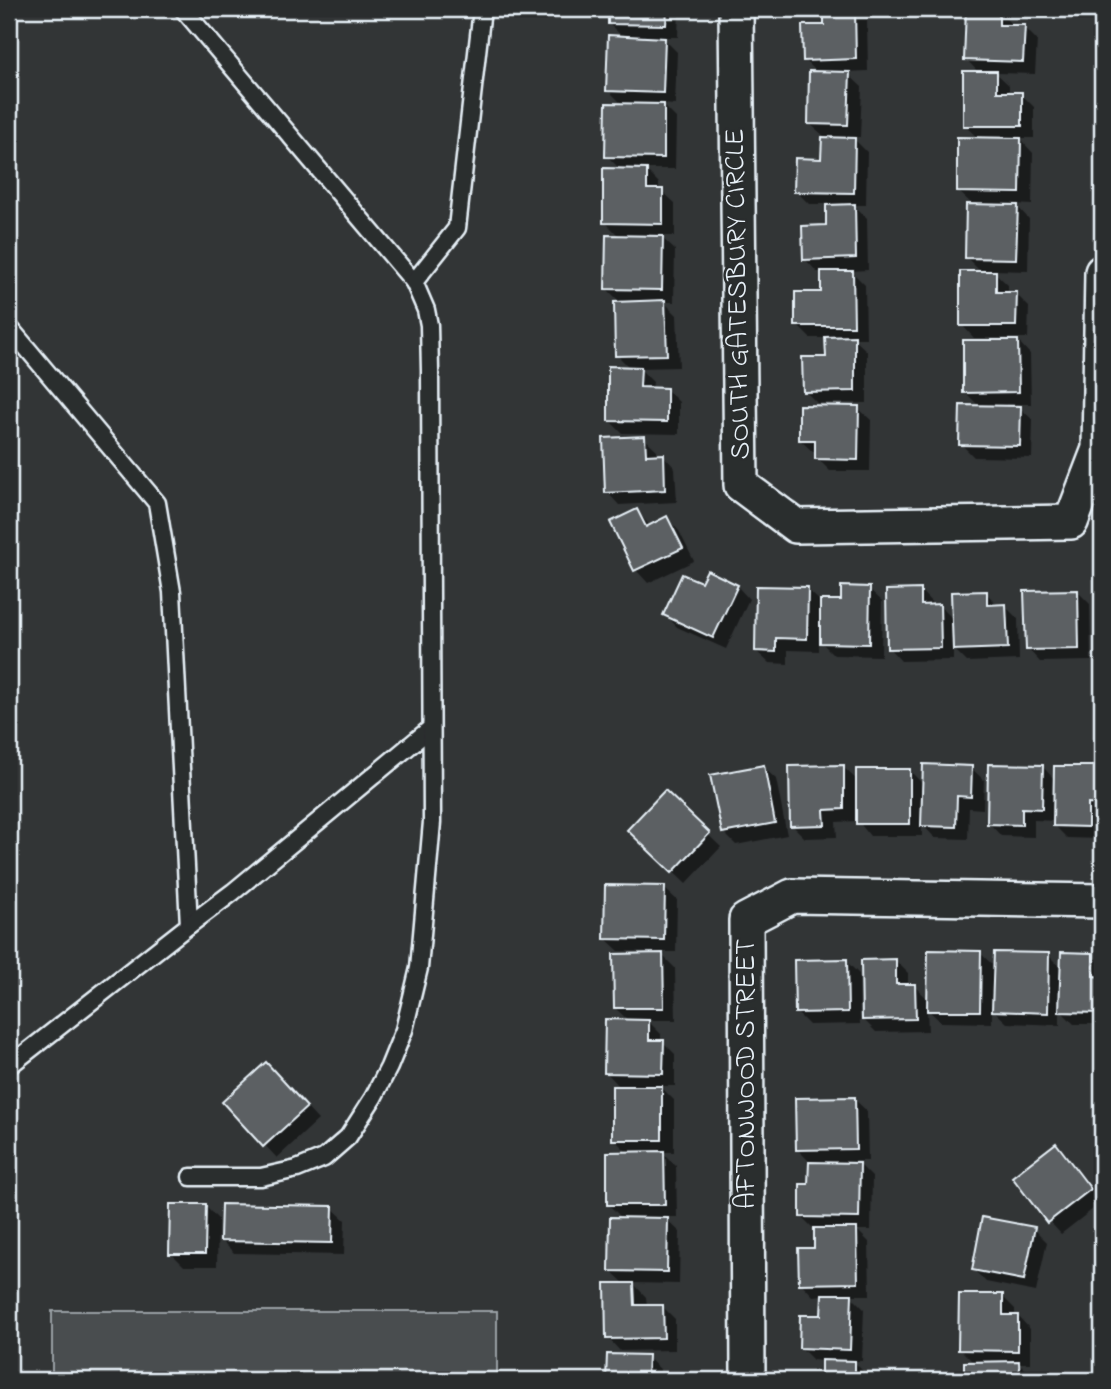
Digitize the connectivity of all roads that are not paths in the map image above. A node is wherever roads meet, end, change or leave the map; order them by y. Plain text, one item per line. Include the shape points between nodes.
1 (183, 9) edge
2 (482, 9) edge
3 (736, 9) edge
4 (1102, 272) edge
5 (414, 282) junction
6 (9, 327) edge
7 (431, 728) junction
8 (1102, 901) edge
9 (189, 925) junction
10 (9, 1066) edge
11 (191, 1177) dead end
12 (748, 1380) edge

1 - 5 lane
2 - 5 lane via 457,228
3 - 4 street, SOUTH GATESBURY CIRCLE via 741,485 796,526 1072,522 1099,449
5 - 7 lane via 429,325
6 - 9 lane via 157,503 172,592
7 - 9 lane
7 - 11 lane via 432,821 419,968 404,1030 373,1098 348,1137 324,1158 261,1177
8 - 12 street, AFTONWOOD STREET via 792,897 746,919
9 - 10 lane

